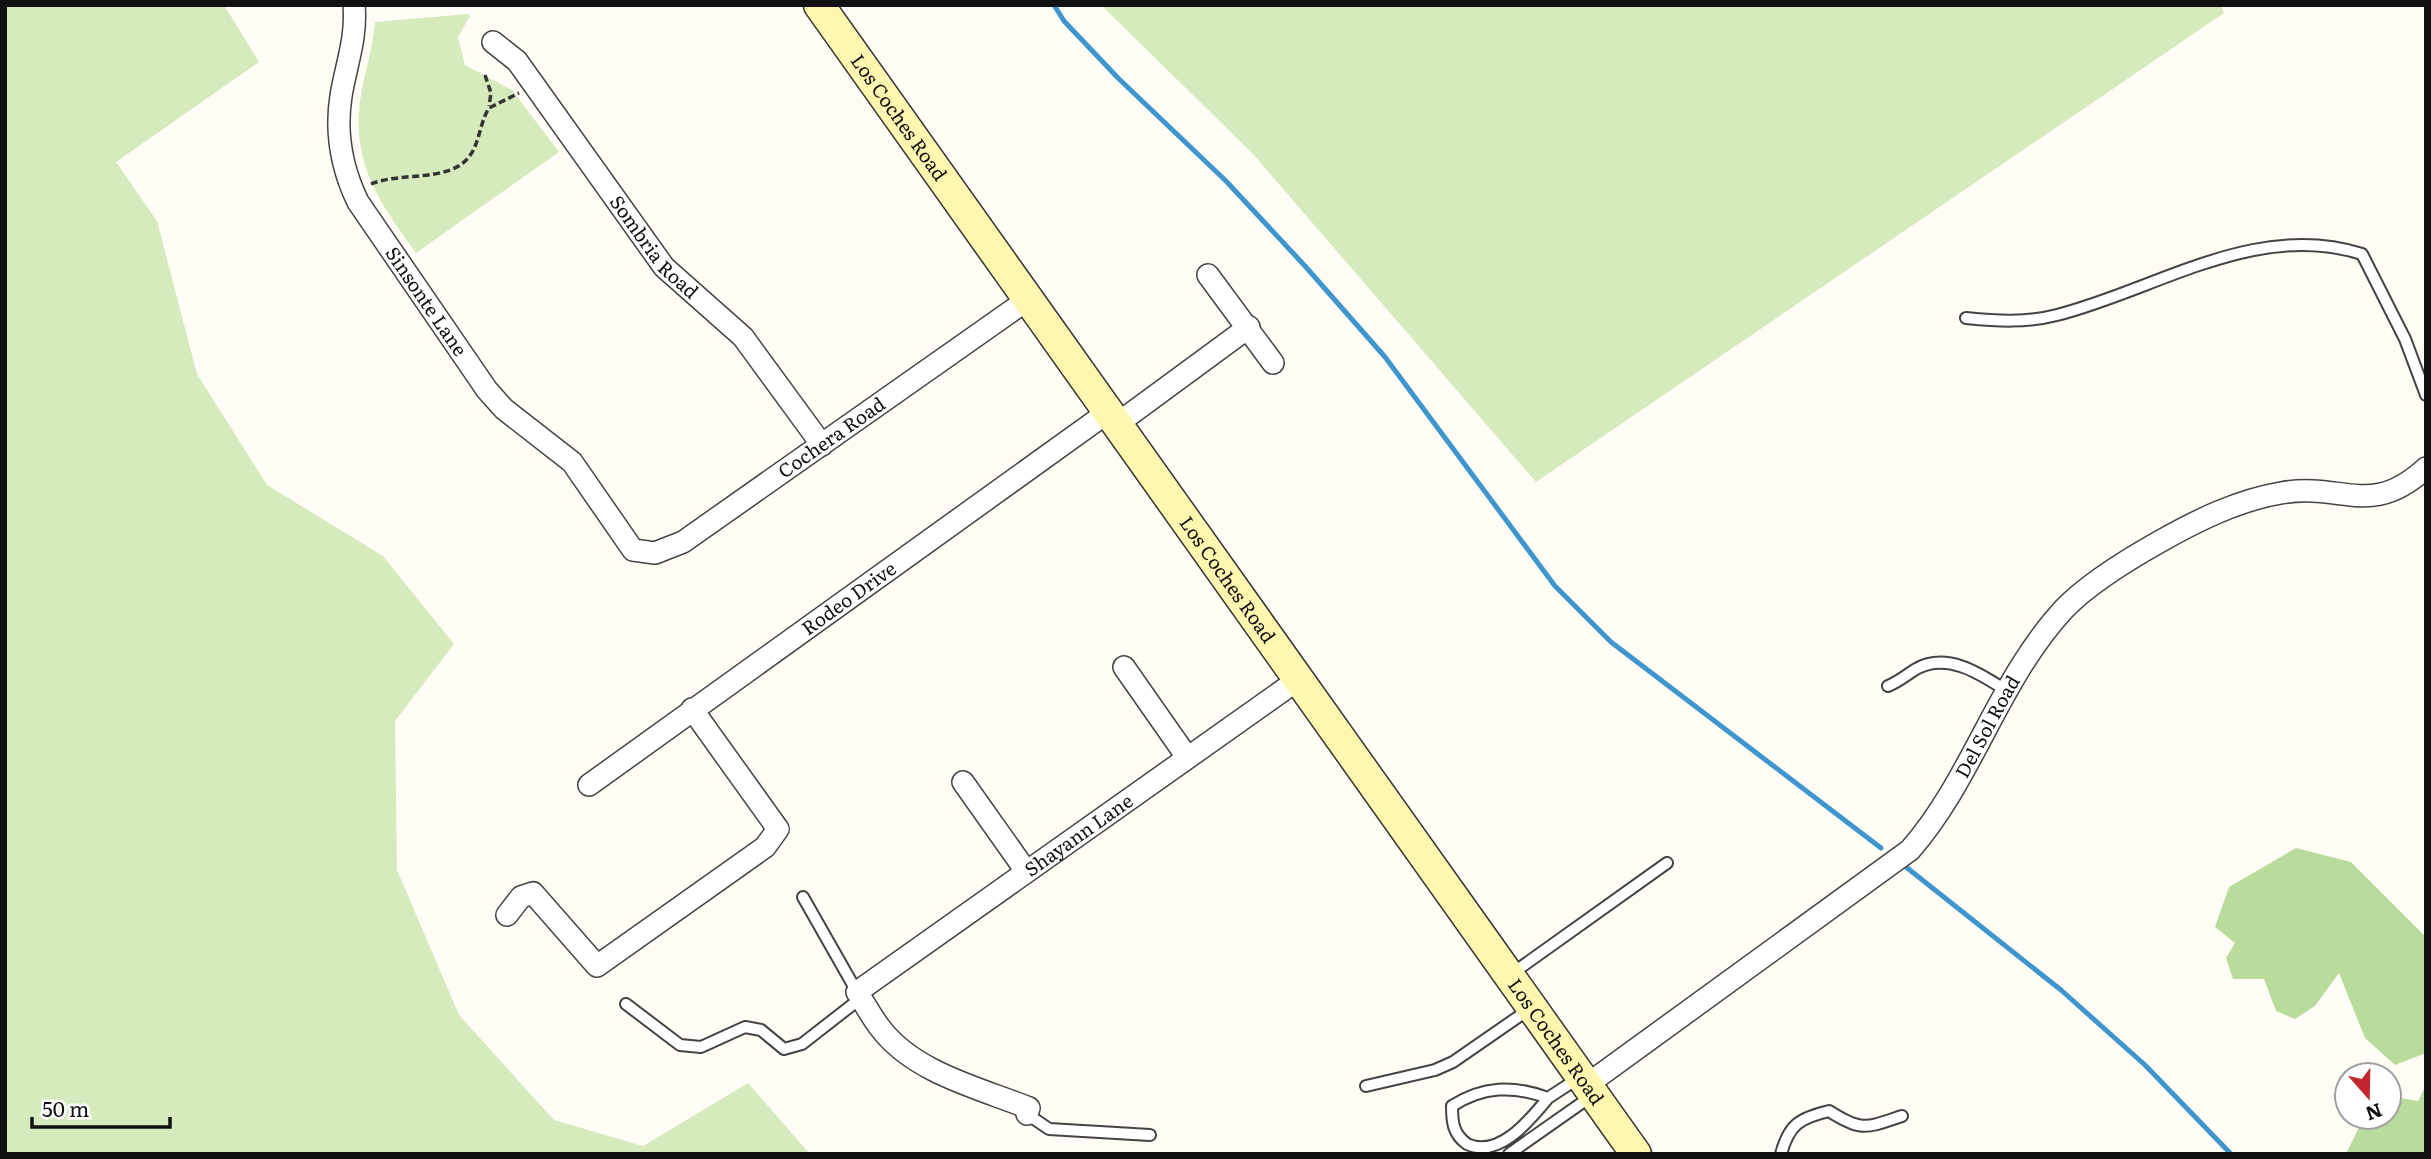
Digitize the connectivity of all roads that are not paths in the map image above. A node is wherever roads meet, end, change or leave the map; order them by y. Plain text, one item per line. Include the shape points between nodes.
1 (354, 5) edge
2 (819, 5) edge
3 (493, 42) dead end
4 (1208, 275) dead end
5 (1027, 300) junction
6 (1966, 318) dead end
7 (1249, 327) junction
8 (1273, 363) dead end
9 (2426, 394) edge
10 (1112, 418) junction
11 (822, 446) junction
12 (2426, 468) edge
13 (629, 547) joint
14 (1124, 667) dead end
15 (1299, 679) junction
16 (1888, 685) dead end
17 (2007, 691) junction
18 (692, 709) junction
19 (1188, 757) junction
20 (963, 782) dead end
21 (589, 785) dead end
22 (1667, 863) dead end
23 (1027, 871) junction
24 (803, 897) dead end
25 (507, 915) dead end
26 (1510, 975) junction
27 (859, 995) junction
28 (626, 1004) dead end
29 (1534, 1007) junction
30 (1589, 1084) junction
31 (1366, 1086) dead end
32 (1548, 1098) junction
33 (1027, 1114) joint
34 (1902, 1116) dead end
35 (1150, 1135) dead end
36 (1509, 1154) edge
37 (1636, 1154) edge
38 (1781, 1154) edge

1 - 13 street, Sinsonte Lane via 354,36 338,129 346,173 358,202 487,390 580,470
2 - 5 main road, Los Coches Road
3 - 11 street, Sombria Road via 517,61 668,272 738,331
4 - 7 street
5 - 10 main road, Los Coches Road
5 - 11 street, Cochera Road
6 - 9 lane via 2011,323 2057,315 2241,251 2340,247 2362,254
7 - 8 street
7 - 10 street, Rodeo Drive
10 - 15 main road, Los Coches Road
10 - 18 street, Rodeo Drive
11 - 13 street, Cochera Road via 676,546 646,553
12 - 17 street, Del Sol Road via 2400,488 2377,497 2308,490 2250,499 2160,541 2066,607
14 - 19 street
15 - 19 street, Shayann Lane
15 - 26 main road, Los Coches Road
16 - 17 lane via 1916,669 1944,663 1977,672
17 - 30 street, Del Sol Road via 1947,802 1910,850
18 - 21 street, Rodeo Drive
18 - 25 street via 778,829 765,847 597,967 533,893 521,897
19 - 23 street, Shayann Lane
20 - 23 street
22 - 26 lane
23 - 27 street, Shayann Lane
24 - 27 lane
26 - 29 main road, Los Coches Road
27 - 28 lane via 802,1044 785,1049 761,1030 745,1027 701,1046 680,1045
27 - 33 street via 882,1030 910,1056 1029,1108
29 - 30 main road, Los Coches Road
29 - 31 lane via 1453,1062
30 - 32 lane
30 - 36 lane
30 - 37 main road, Los Coches Road
32 - 32 lane via 1530,1091 1486,1089 1452,1106 1452,1124 1460,1139 1486,1153 1526,1125
33 - 35 lane via 1049,1129
34 - 38 lane via 1871,1126 1853,1126 1829,1111 1808,1116 1789,1130

